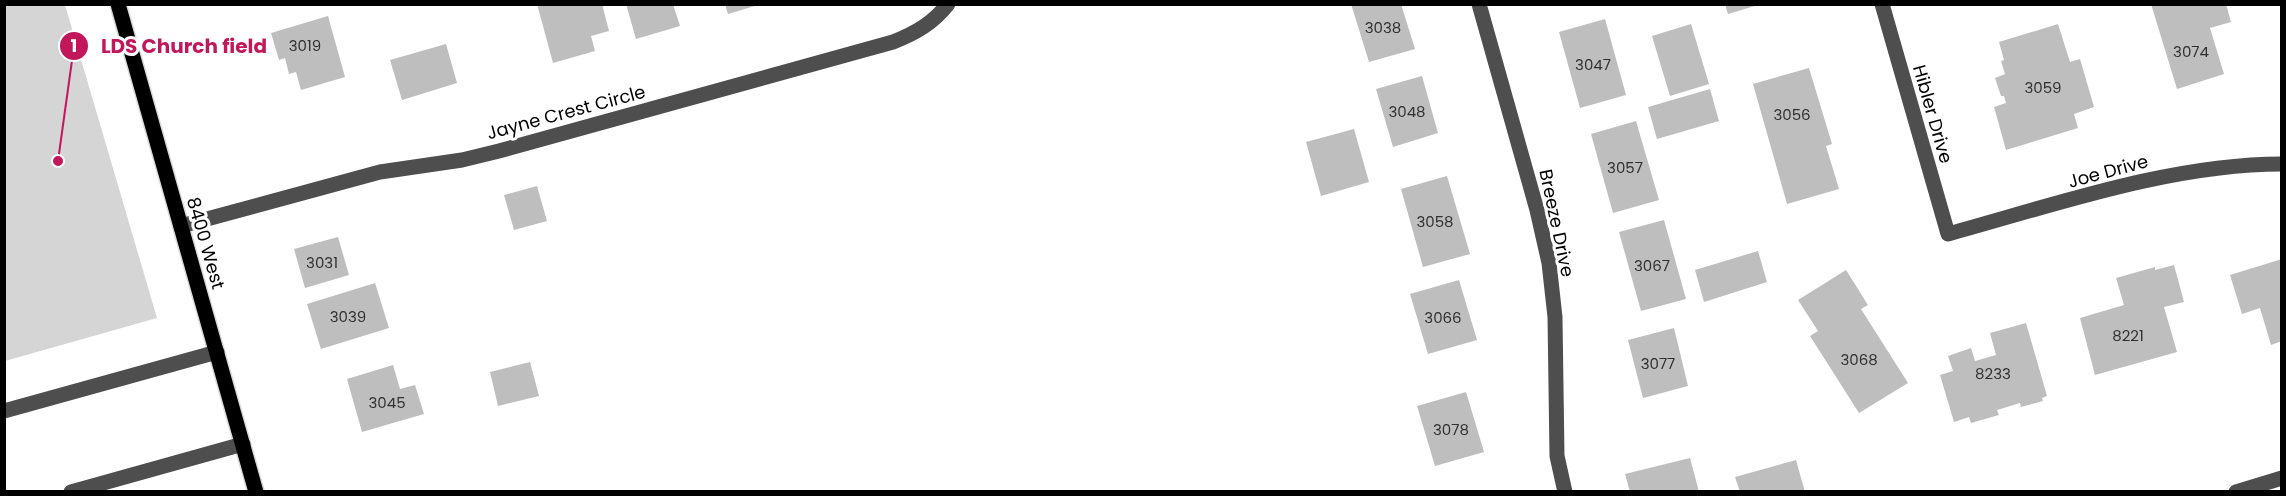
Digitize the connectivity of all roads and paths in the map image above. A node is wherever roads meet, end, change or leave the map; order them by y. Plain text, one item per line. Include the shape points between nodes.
1 (118, 4) edge
2 (948, 4) edge
3 (1479, 4) edge
4 (1882, 4) edge
5 (2282, 164) edge
6 (181, 226) junction
7 (1948, 234) joint
8 (217, 352) junction
9 (4, 411) edge
10 (243, 444) junction
11 (2282, 478) edge
12 (71, 492) edge
13 (256, 492) edge
14 (1565, 492) edge
15 (2236, 492) edge

1 - 6 main road, 8400 West
2 - 6 street, Jayne Crest Circle via 937,18 917,32 893,42 499,151 380,172
3 - 14 street, Breeze Drive via 1549,263 1555,317 1557,456
4 - 7 street, Hibler Drive
5 - 7 street, Joe Drive via 2164,176
6 - 8 main road, 8400 West
8 - 9 street
8 - 10 main road, 8400 West
10 - 12 street
10 - 13 main road, 8400 West
11 - 15 street

